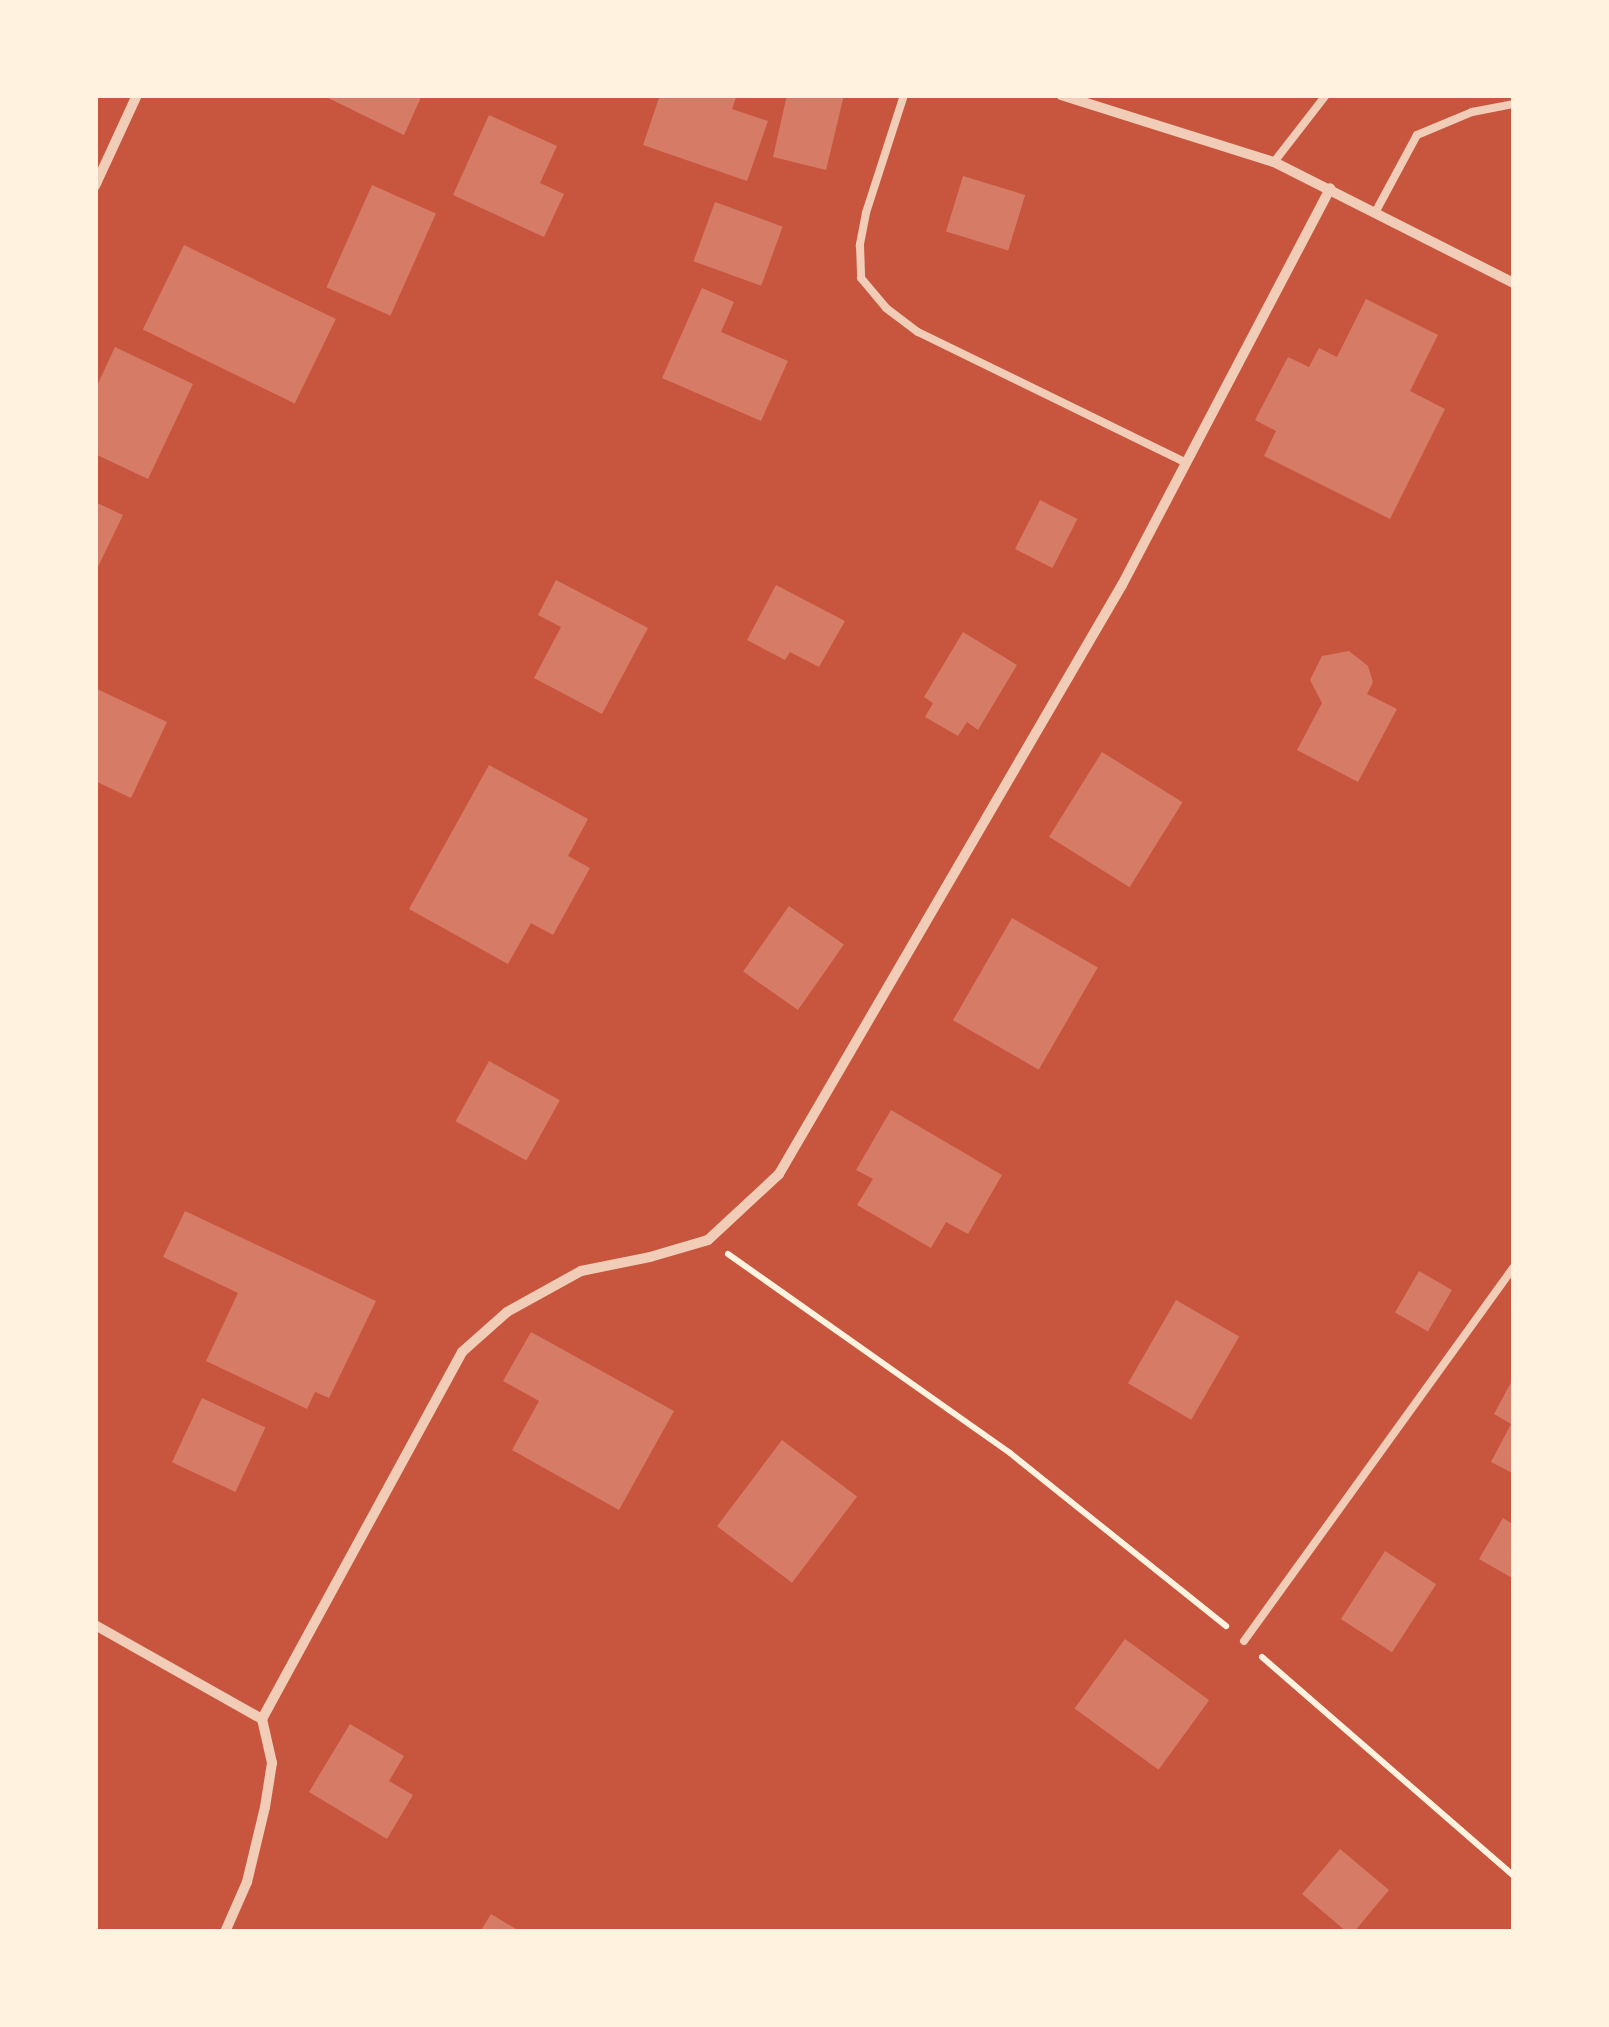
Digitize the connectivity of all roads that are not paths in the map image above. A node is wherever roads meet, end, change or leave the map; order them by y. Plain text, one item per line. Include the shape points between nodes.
1 (137, 95) edge
2 (904, 95) edge
3 (1061, 95) edge
4 (1326, 95) edge
5 (1514, 104) edge
6 (1274, 162) junction
7 (95, 186) edge
8 (1330, 188) junction
9 (1376, 211) junction
10 (1514, 283) edge
11 (1186, 463) junction
12 (1514, 1267) edge
13 (95, 1626) edge
14 (1244, 1641) road end
15 (262, 1718) junction
16 (225, 1932) edge

1 - 7 street
2 - 11 lane via 866,213 861,278 918,332
3 - 6 street
4 - 6 lane
5 - 9 lane via 1417,134
6 - 8 street
8 - 9 street
8 - 11 street
9 - 10 street
11 - 15 street via 1122,585 779,1174 708,1240 581,1271 507,1312 462,1352
12 - 14 lane
13 - 15 street
15 - 16 street via 272,1762 265,1806 247,1882

